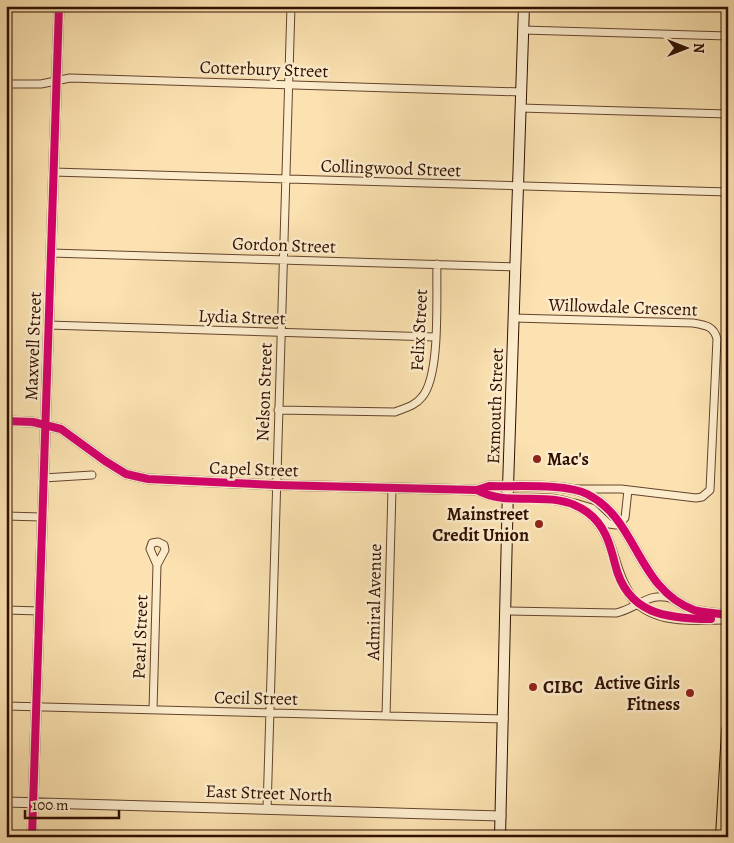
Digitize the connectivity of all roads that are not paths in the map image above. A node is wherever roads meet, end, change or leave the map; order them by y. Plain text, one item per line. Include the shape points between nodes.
1 (59, 6) edge
2 (291, 6) edge
3 (524, 6) edge
4 (523, 30) junction
5 (728, 36) edge
6 (56, 82) junction
7 (6, 84) edge
8 (288, 85) junction
9 (521, 92) junction
10 (520, 108) junction
11 (728, 114) edge
12 (53, 172) junction
13 (286, 180) junction
14 (518, 187) junction
15 (728, 192) edge
16 (51, 253) junction
17 (283, 261) junction
18 (437, 264) junction
19 (516, 267) junction
20 (514, 318) junction
21 (48, 325) junction
22 (281, 333) junction
23 (435, 337) junction
24 (278, 410) junction
25 (6, 421) edge
26 (45, 424) junction
27 (92, 475) dead end
28 (43, 478) junction
29 (276, 486) junction
30 (392, 489) junction
31 (571, 489) junction
32 (628, 490) junction
33 (508, 492) junction
34 (706, 494) joint
35 (565, 501) junction
36 (6, 516) edge
37 (41, 517) junction
38 (620, 524) junction
39 (157, 566) dead end
40 (676, 600) junction
41 (639, 604) junction
42 (6, 610) edge
43 (40, 611) junction
44 (505, 611) junction
45 (654, 612) junction
46 (616, 613) junction
47 (728, 615) edge
48 (728, 619) edge
49 (6, 706) edge
50 (36, 706) junction
51 (153, 710) junction
52 (269, 713) junction
53 (386, 716) junction
54 (504, 719) junction
55 (728, 730) edge
56 (6, 802) edge
57 (34, 803) junction
58 (267, 810) junction
59 (501, 816) junction
60 (32, 837) edge
61 (500, 837) edge
62 (722, 837) edge

1 - 6 street, Maxwell Street
2 - 8 street, Nelson Street
3 - 4 main road, Exmouth Street
4 - 5 street
4 - 9 main road, Exmouth Street
6 - 7 street, Cotterbury Street
6 - 8 street, Cotterbury Street via 70,78
6 - 12 street, Maxwell Street
8 - 9 street, Cotterbury Street
8 - 13 street, Nelson Street
9 - 10 main road, Exmouth Street
10 - 11 street
10 - 14 main road, Exmouth Street
12 - 13 street, Collingwood Street
12 - 16 street, Maxwell Street
13 - 14 street, Collingwood Street
13 - 17 street, Nelson Street
14 - 15 street, Collingwood Street
14 - 19 main road, Exmouth Street
16 - 17 street, Gordon Street
16 - 21 street, Maxwell Street
17 - 18 street, Gordon Street
17 - 22 street, Nelson Street
18 - 19 street, Gordon Street
18 - 23 street, Felix Street
19 - 20 main road, Exmouth Street
20 - 33 main road, Exmouth Street
20 - 34 street, Willowdale Crescent via 692,323 712,328 716,333 717,348 711,484
21 - 22 street, Lydia Street
21 - 26 street, Maxwell Street
22 - 23 street, Lydia Street
22 - 24 street, Nelson Street
23 - 24 street, Felix Street via 433,378 423,397 412,406 395,412
24 - 29 street, Nelson Street
25 - 26 street, Capel Street
26 - 28 street, Maxwell Street
26 - 29 street, Capel Street via 61,429 126,474 172,482
27 - 28 street
28 - 37 street, Maxwell Street
29 - 30 street, Capel Street
29 - 52 street, Nelson Street
30 - 33 street, Capel Street via 477,490 489,486
30 - 53 street, Admiral Avenue
31 - 32 street, Capel Street
31 - 33 street, Capel Street
31 - 38 street, Capel Street via 597,500
32 - 34 street, Capel Street via 696,498
32 - 38 street via 627,512
33 - 35 street, Capel Street
33 - 44 main road, Exmouth Street
35 - 38 street, Capel Street via 592,508 612,525
35 - 41 street, Capel Street via 587,512 604,530 621,583
36 - 37 street
37 - 43 street, Maxwell Street
38 - 40 street, Capel Street via 662,591
39 - 51 street, Pearl Street
40 - 41 street via 665,596 653,597
40 - 47 street, Capel Street via 699,611
41 - 45 street
41 - 46 street
42 - 43 street
43 - 50 street, Maxwell Street
44 - 46 street
44 - 54 main road, Exmouth Street
45 - 46 street via 638,608
45 - 48 street via 677,619
49 - 50 street, Cecil Street
50 - 51 street, Cecil Street
50 - 57 street, Maxwell Street
51 - 52 street, Cecil Street
52 - 53 street, Cecil Street
52 - 58 street, Nelson Street
53 - 54 street, Cecil Street
54 - 59 main road, Exmouth Street
55 - 62 highway
56 - 57 street, East Street North
57 - 58 street, East Street North
57 - 60 street, Maxwell Street
58 - 59 street, East Street North
59 - 61 main road, Exmouth Street

